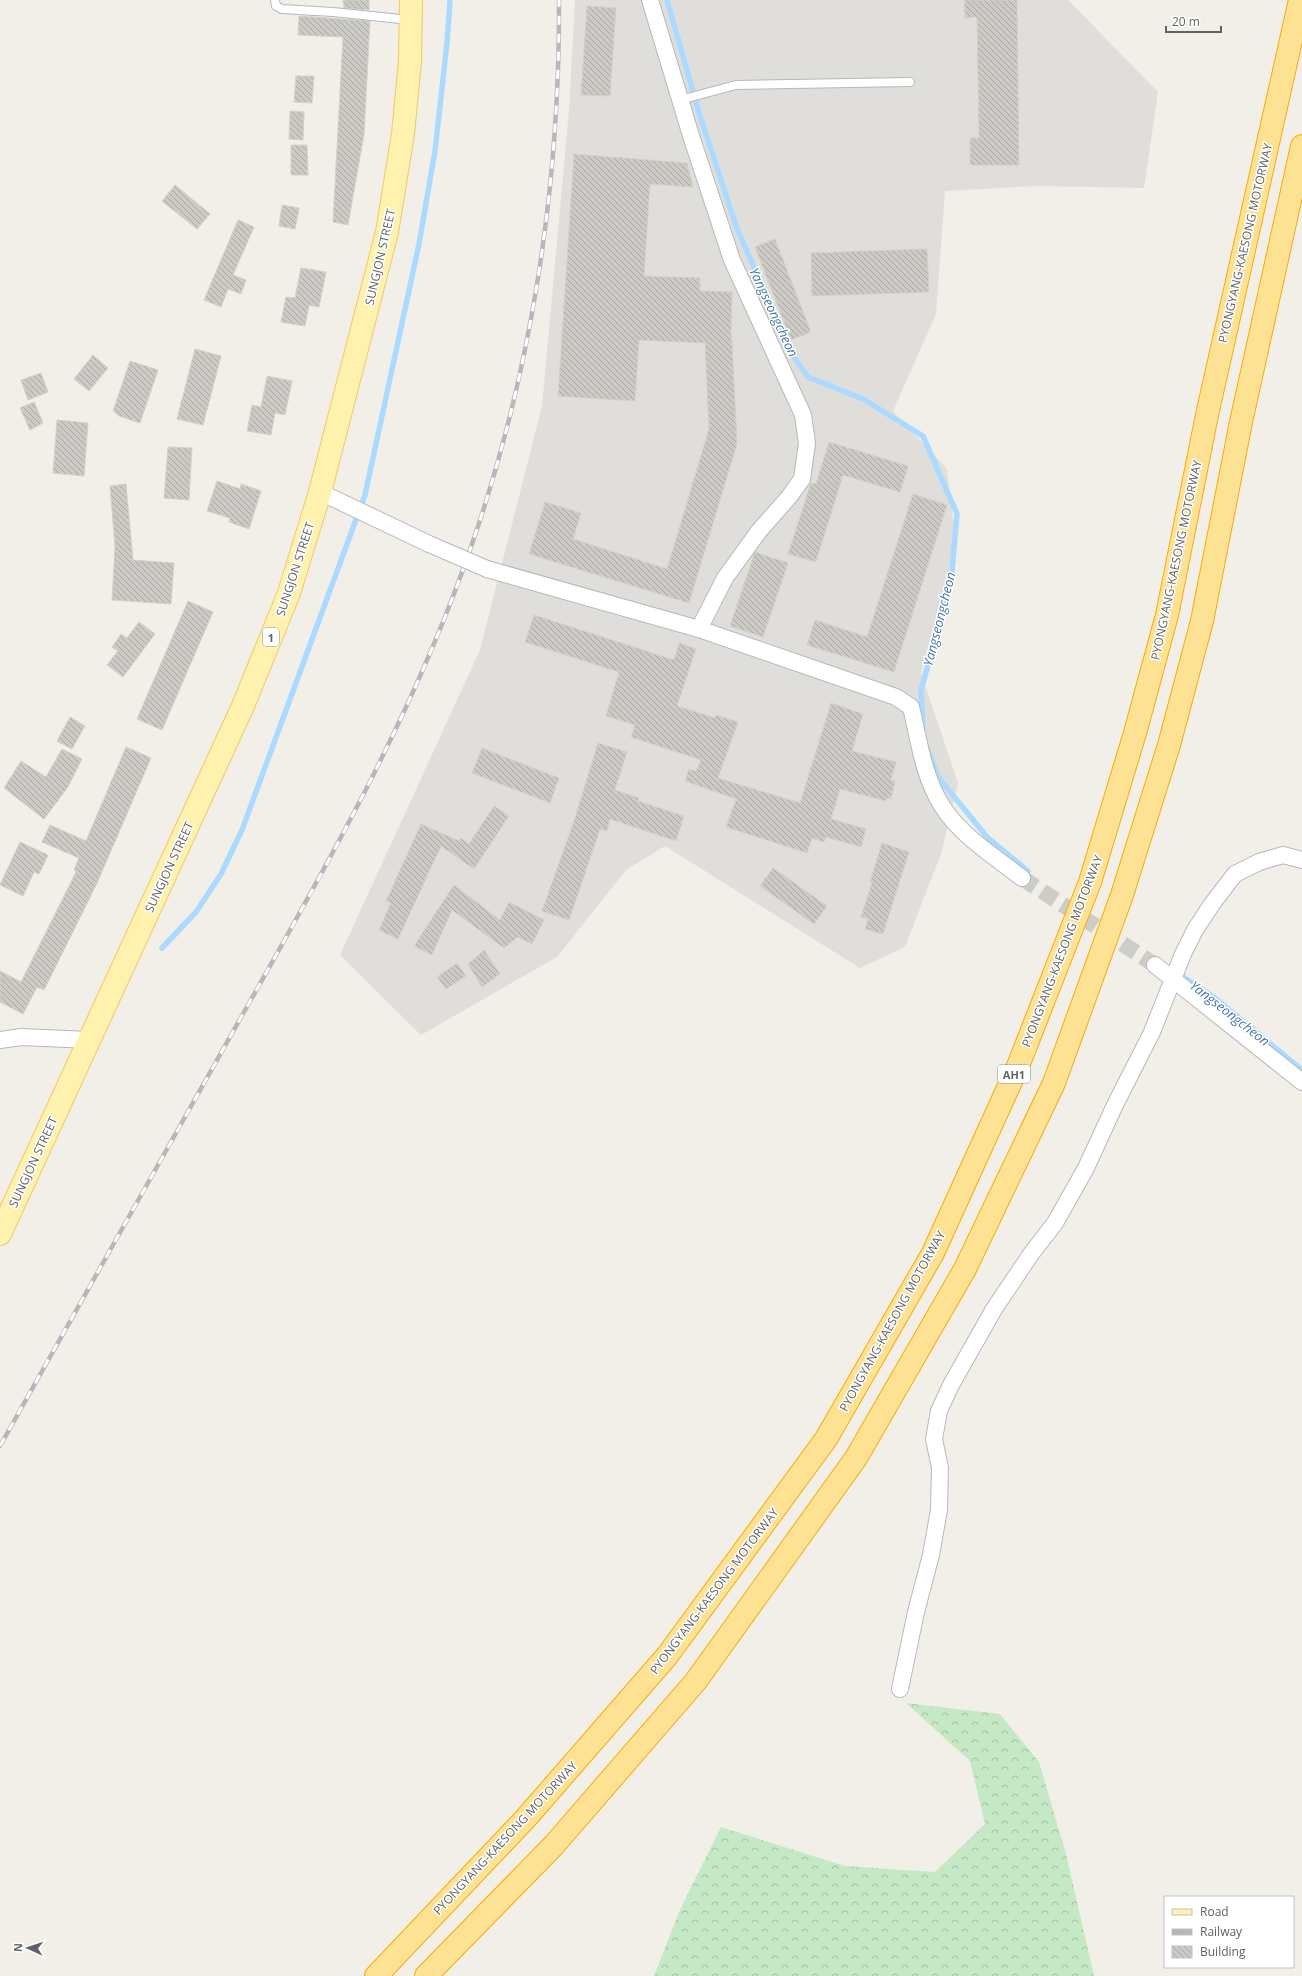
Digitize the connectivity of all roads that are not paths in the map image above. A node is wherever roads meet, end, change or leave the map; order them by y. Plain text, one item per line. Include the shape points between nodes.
1 (275, 0) edge
2 (650, 0) edge
3 (1300, 0) edge
4 (411, 10) edge
5 (910, 82) dead end
6 (682, 100) junction
7 (1302, 146) edge
8 (320, 492) junction
9 (699, 629) junction
10 (1302, 860) edge
11 (1022, 878) tunnel mouth
12 (1155, 965) tunnel mouth
13 (1174, 978) junction
14 (0, 1040) edge
15 (90, 1040) junction
16 (1302, 1082) edge
17 (0, 1234) edge
18 (900, 1690) dead end
19 (376, 1976) edge
20 (426, 1976) edge

1 - 4 lane via 276,6 282,9 333,12
2 - 6 street
3 - 19 highway, PYONGYANG-KAESONG MOTORWAY / AH1 via 1207,415 1167,615 1135,733 1090,882 1018,1066 933,1253 826,1439 667,1656 526,1818
4 - 8 main road, SUNGJON STREET / 1 via 404,134 387,232
5 - 6 lane via 736,85
6 - 9 street via 732,260 803,415 807,443 802,479 725,578
7 - 20 highway via 1241,422 1202,621 1169,745 1122,895 1054,1083 965,1269 856,1458 696,1682 554,1845
8 - 9 street, bridge via 487,568
8 - 15 main road, SUNGJON STREET / 1 via 290,593 243,706
9 - 11 street via 896,697 911,707 919,750 942,806 964,832
10 - 13 street via 1283,855 1259,862 1235,874 1195,930
12 - 13 street
13 - 16 street
13 - 18 street via 1152,1032 1086,1168 1055,1223 994,1309 939,1411 934,1439 940,1468 939,1510
14 - 15 street via 21,1037
15 - 17 main road, SUNGJON STREET / 1

